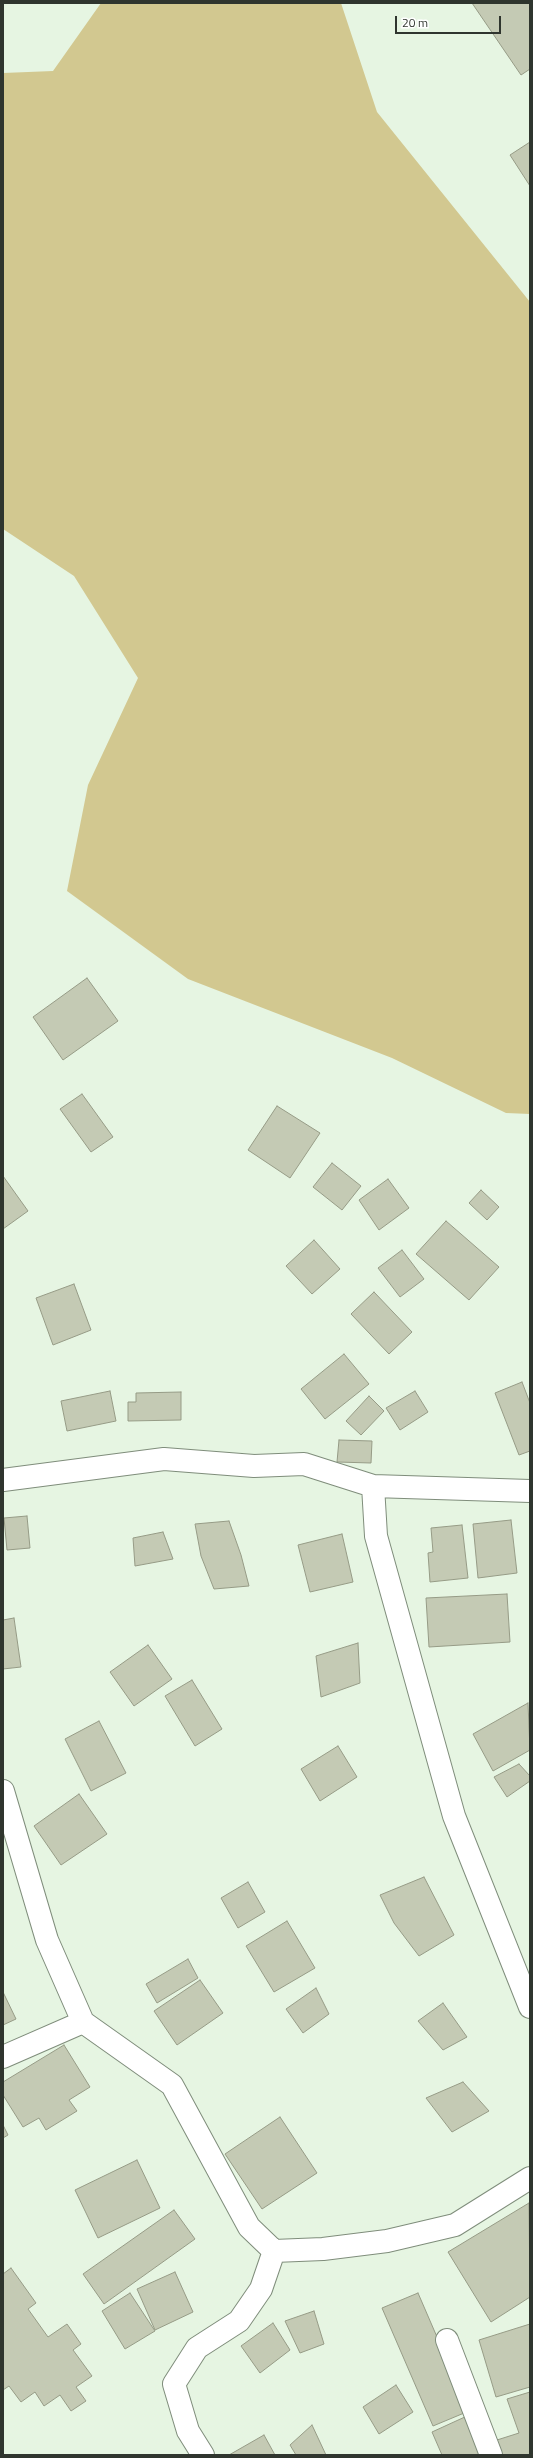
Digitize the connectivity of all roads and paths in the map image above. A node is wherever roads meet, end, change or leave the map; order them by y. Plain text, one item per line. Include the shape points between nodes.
1 (3, 1480) edge
2 (373, 1486) junction
3 (530, 1491) edge
4 (3, 1791) edge
5 (530, 2007) edge
6 (83, 2022) junction
7 (3, 2057) edge
8 (530, 2178) edge
9 (274, 2251) junction
10 (447, 2340) dead end
11 (203, 2455) edge
12 (491, 2455) edge

1 - 2 street via 164,1459 254,1466 304,1464
2 - 3 street
2 - 5 street via 376,1536 454,1816
4 - 6 street via 47,1940
6 - 7 street
6 - 9 street via 172,2085 249,2227
8 - 9 street via 455,2225 387,2241 322,2249
9 - 11 street via 261,2289 239,2321 197,2348 174,2384 188,2431
10 - 12 street

